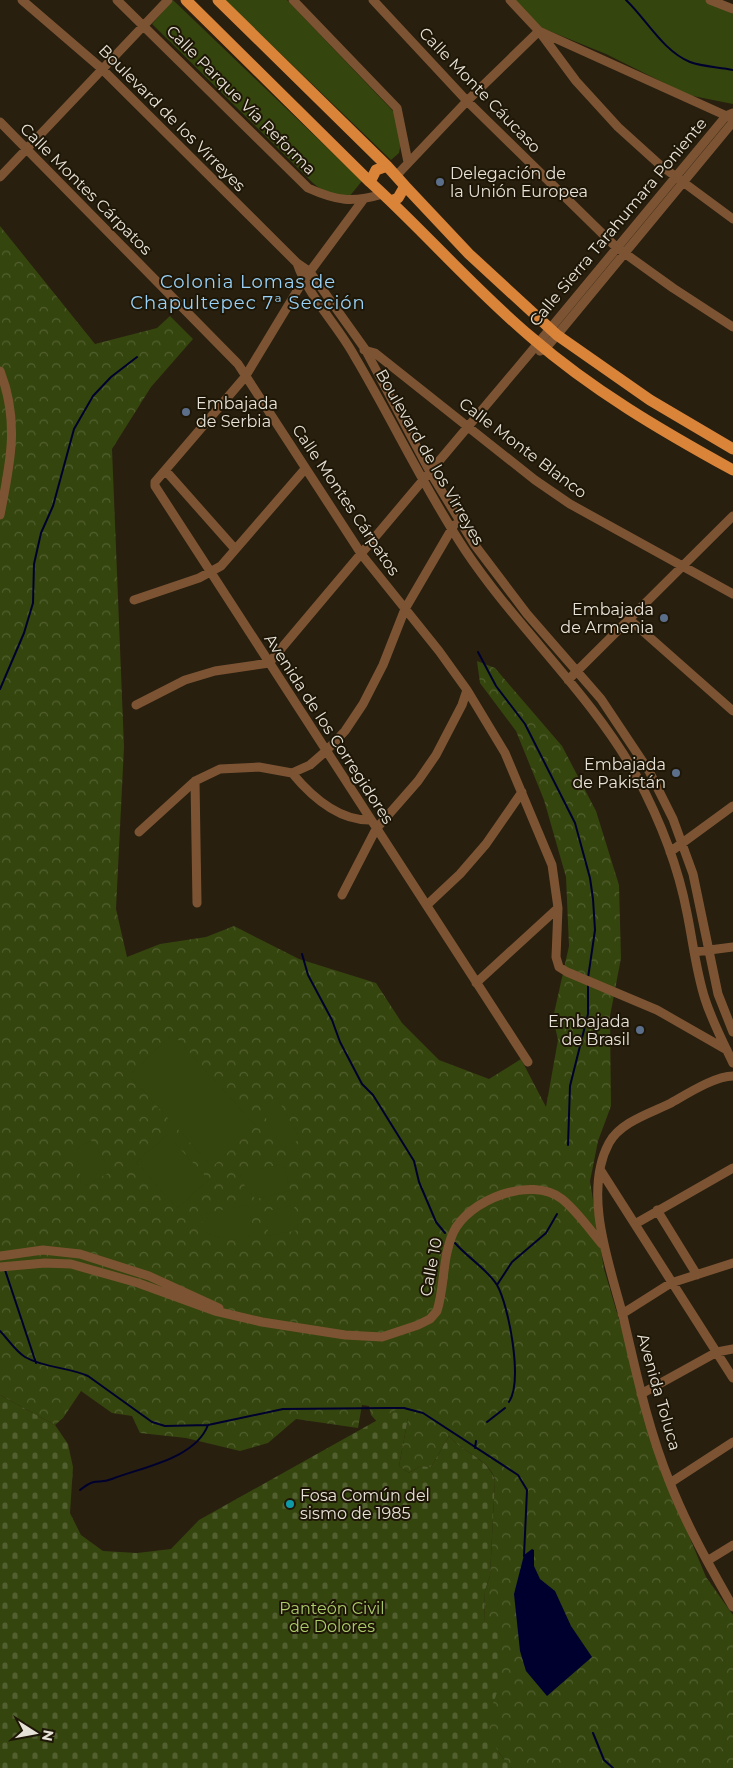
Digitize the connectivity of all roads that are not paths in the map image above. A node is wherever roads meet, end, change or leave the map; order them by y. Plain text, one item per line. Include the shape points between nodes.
1 (22, 0) edge
2 (117, 0) edge
3 (168, 0) edge
4 (186, 0) edge
5 (218, 0) edge
6 (293, 0) edge
7 (373, 0) edge
8 (510, 0) edge
9 (710, 0) edge
10 (733, 9) edge
11 (144, 25) junction
12 (539, 31) junction
13 (101, 68) junction
14 (467, 101) junction
15 (731, 118) edge
16 (0, 122) edge
17 (27, 150) junction
18 (408, 162) junction
19 (387, 166) junction
20 (396, 176) junction
21 (674, 176) junction
22 (0, 177) edge
23 (370, 182) junction
24 (684, 183) junction
25 (405, 186) junction
26 (387, 198) junction
27 (363, 200) junction
28 (733, 219) edge
29 (616, 247) junction
30 (625, 254) junction
31 (297, 263) junction
32 (310, 272) junction
33 (303, 281) junction
34 (733, 327) edge
35 (554, 331) junction
36 (541, 346) junction
37 (365, 349) junction
38 (354, 355) junction
39 (0, 371) edge
40 (245, 377) junction
41 (467, 426) junction
42 (733, 449) edge
43 (305, 469) junction
44 (165, 470) junction
45 (733, 470) edge
46 (430, 472) junction
47 (423, 481) junction
48 (0, 515) edge
49 (733, 516) edge
50 (458, 519) junction
51 (452, 528) junction
52 (236, 550) junction
53 (362, 555) junction
54 (681, 566) junction
55 (212, 573) junction
56 (733, 594) edge
57 (134, 600) dead end
58 (404, 609) junction
59 (629, 619) junction
60 (269, 664) junction
61 (577, 670) junction
62 (568, 680) junction
63 (467, 690) junction
64 (136, 705) dead end
65 (733, 711) edge
66 (326, 751) junction
67 (292, 773) junction
68 (195, 781) junction
69 (522, 792) junction
70 (733, 806) edge
71 (371, 820) junction
72 (376, 829) junction
73 (139, 832) dead end
74 (682, 844) junction
75 (670, 852) junction
76 (342, 895) dead end
77 (198, 903) dead end
78 (427, 904) junction
79 (558, 908) junction
80 (733, 947) edge
81 (708, 950) junction
82 (694, 952) junction
83 (476, 984) junction
84 (733, 1032) edge
85 (727, 1050) junction
86 (528, 1062) dead end
87 (733, 1063) edge
88 (733, 1076) edge
89 (733, 1168) edge
90 (600, 1171) junction
91 (657, 1210) junction
92 (634, 1224) junction
93 (602, 1244) junction
94 (2, 1256) edge
95 (733, 1263) edge
96 (4, 1267) edge
97 (697, 1275) junction
98 (671, 1283) junction
99 (233, 1314) junction
100 (622, 1314) junction
101 (733, 1349) edge
102 (717, 1352) junction
103 (733, 1378) edge
104 (641, 1394) junction
105 (733, 1442) edge
106 (670, 1483) junction
107 (733, 1545) edge
108 (706, 1562) junction
109 (733, 1607) edge

1 - 13 street, Boulevard de los Virreyes
2 - 11 street, Calle Parque Vía Reforma
3 - 11 street
4 - 23 main road
5 - 19 main road
6 - 18 street via 397,108
7 - 14 street, Calle Monte Cáucaso
8 - 12 street
9 - 10 street
11 - 13 street
11 - 27 street, Calle Parque Vía Reforma via 308,188 331,199
12 - 14 street
12 - 15 street
12 - 21 street via 576,81 618,127
13 - 17 street
13 - 31 street, Boulevard de los Virreyes
14 - 18 street
14 - 29 street, Calle Monte Cáucaso
15 - 21 street, Calle Sierra Tarahumara Poniente
15 - 24 street, Calle Sierra Tarahumara Poniente
16 - 17 street, Calle Montes Cárpatos
17 - 22 street
17 - 40 street, Calle Montes Cárpatos via 238,364
18 - 20 street
19 - 20 main road
19 - 23 main road via 376,170
20 - 25 main road
21 - 24 street
21 - 29 street, Calle Sierra Tarahumara Poniente
23 - 26 main road
24 - 28 street
24 - 30 street, Calle Sierra Tarahumara Poniente
25 - 26 main road via 398,198
25 - 35 main road via 469,254
26 - 27 street, Calle Parque Vía Reforma
26 - 36 main road via 456,270
27 - 32 street
29 - 30 street, Calle Monte Cáucaso
29 - 35 street, Calle Sierra Tarahumara Poniente
30 - 34 street, Calle Monte Cáucaso
30 - 35 street, Calle Sierra Tarahumara Poniente
31 - 32 street, Boulevard de los Virreyes
31 - 33 street, Boulevard de los Virreyes
32 - 33 street
32 - 37 street, Boulevard de los Virreyes
33 - 38 street, Boulevard de los Virreyes
33 - 40 street
35 - 36 street, Calle Sierra Tarahumara Poniente
35 - 42 main road via 650,400
36 - 41 street, Calle Sierra Tarahumara Poniente via 530,354
36 - 45 main road via 638,416
37 - 38 street
37 - 41 street, Calle Monte Blanco via 375,353
37 - 46 street, Boulevard de los Virreyes
38 - 47 street, Boulevard de los Virreyes
39 - 48 street via 12,414 12,440
40 - 43 street, Calle Montes Cárpatos
40 - 44 street
41 - 46 street, Calle Sierra Tarahumara Poniente
41 - 54 street, Calle Monte Blanco via 570,504
43 - 52 street
43 - 53 street, Calle Montes Cárpatos
44 - 52 street
44 - 55 street, Avenida de los Corregidores via 155,482 158,490
46 - 47 street, Calle Sierra Tarahumara Poniente
46 - 50 street, Boulevard de los Virreyes
47 - 51 street, Boulevard de los Virreyes
47 - 53 street, Calle Sierra Tarahumara Poniente
49 - 54 street
50 - 51 street
50 - 61 street, Boulevard de los Virreyes via 527,614
51 - 58 street
51 - 62 street, Boulevard de los Virreyes via 518,621
52 - 55 street
53 - 58 street, Calle Montes Cárpatos
53 - 60 street, Calle Sierra Tarahumara Poniente
54 - 56 street, Calle Monte Blanco
54 - 59 street
55 - 57 street
55 - 60 street, Avenida de los Corregidores
58 - 63 street, Calle Montes Cárpatos
58 - 66 street via 383,665 363,704
59 - 61 street
59 - 65 street
60 - 64 street via 215,671 185,680
60 - 66 street, Avenida de los Corregidores
61 - 62 street
61 - 74 street, Boulevard de los Virreyes via 634,746 661,792
62 - 75 street, Boulevard de los Virreyes via 623,754 652,807
63 - 69 street, Calle Montes Cárpatos via 506,753
63 - 72 street via 436,755
66 - 67 street via 310,765
66 - 71 street, Avenida de los Corregidores
67 - 68 street via 243,766 220,769
67 - 71 street via 319,800 346,816
68 - 73 street
68 - 77 street
69 - 78 street via 486,844
69 - 79 street, Calle Montes Cárpatos via 552,865
70 - 74 street
71 - 72 street, Avenida de los Corregidores
72 - 76 street
72 - 78 street, Avenida de los Corregidores
74 - 75 street
74 - 81 street, Boulevard de los Virreyes via 693,874
75 - 82 street, Boulevard de los Virreyes via 687,912
78 - 83 street, Avenida de los Corregidores
79 - 83 street
79 - 85 street, Calle Montes Cárpatos via 556,957 559,967 687,1026
80 - 81 street
81 - 82 street
81 - 84 street, Boulevard de los Virreyes via 718,994
82 - 85 street, Boulevard de los Virreyes via 706,1001
83 - 86 street, Avenida de los Corregidores
85 - 87 street, Boulevard de los Virreyes
88 - 90 street, Avenida Toluca via 696,1090 616,1132
89 - 91 street
90 - 92 street
90 - 93 street, Avenida Toluca via 598,1207
91 - 92 street
91 - 97 street
92 - 98 street
93 - 99 street, Calle 10 via 561,1198 550,1192 524,1190 492,1197 475,1206 463,1219 447,1247 437,1311 418,1325 372,1337 272,1324
93 - 100 street, Avenida Toluca
94 - 99 street, Calle 10 via 43,1250 80,1254 148,1276
95 - 97 street
96 - 99 street, Calle 10 via 72,1264
97 - 98 street
98 - 100 street
98 - 102 street
100 - 104 street, Avenida Toluca
101 - 102 street
102 - 103 street
102 - 104 street
104 - 106 street, Avenida Toluca
105 - 106 street
106 - 108 street, Avenida Toluca
107 - 108 street
108 - 109 street, Avenida Toluca

